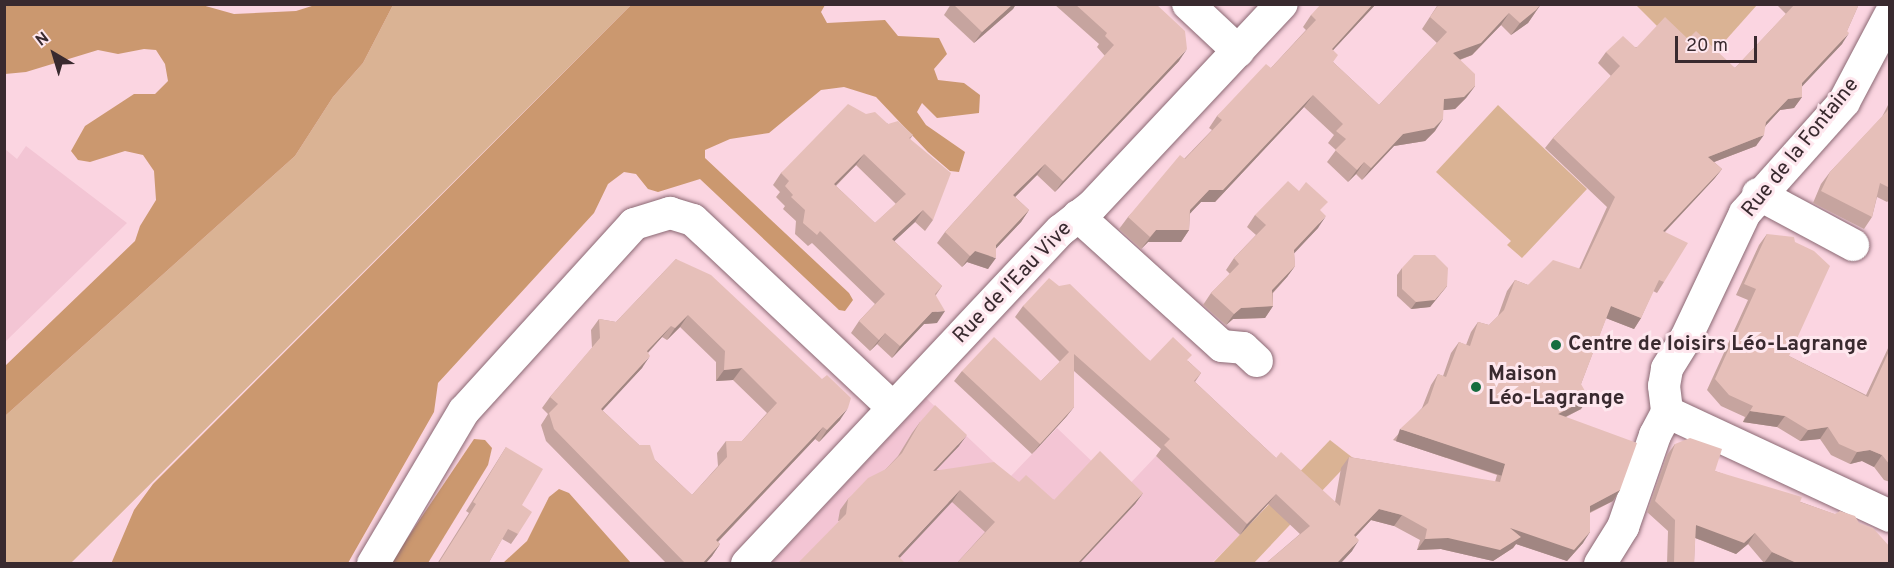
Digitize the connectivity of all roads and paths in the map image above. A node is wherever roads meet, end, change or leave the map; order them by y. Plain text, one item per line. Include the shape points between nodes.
1 (1188, 4) edge
2 (1282, 4) edge
3 (1890, 15) edge
4 (1238, 51) junction
5 (1758, 194) junction
6 (1078, 216) junction
7 (1853, 245) dead end
8 (1257, 361) dead end
9 (893, 408) junction
10 (1667, 412) junction
11 (1890, 516) edge
12 (373, 564) edge
13 (747, 564) edge
14 (1600, 564) edge

1 - 4 street
2 - 4 street, Rue de l'Eau Vive
3 - 5 street, Rue de la Fontaine via 1844,102
4 - 6 street, Rue de l'Eau Vive
5 - 7 street
5 - 10 street, Rue de la Fontaine via 1725,252 1686,338 1666,369
6 - 8 street via 1222,346 1243,348
6 - 9 street, Rue de l'Eau Vive
9 - 12 street via 693,220 670,213 634,224 464,411
9 - 13 street, Rue de l'Eau Vive
10 - 11 street
10 - 14 street via 1623,526

